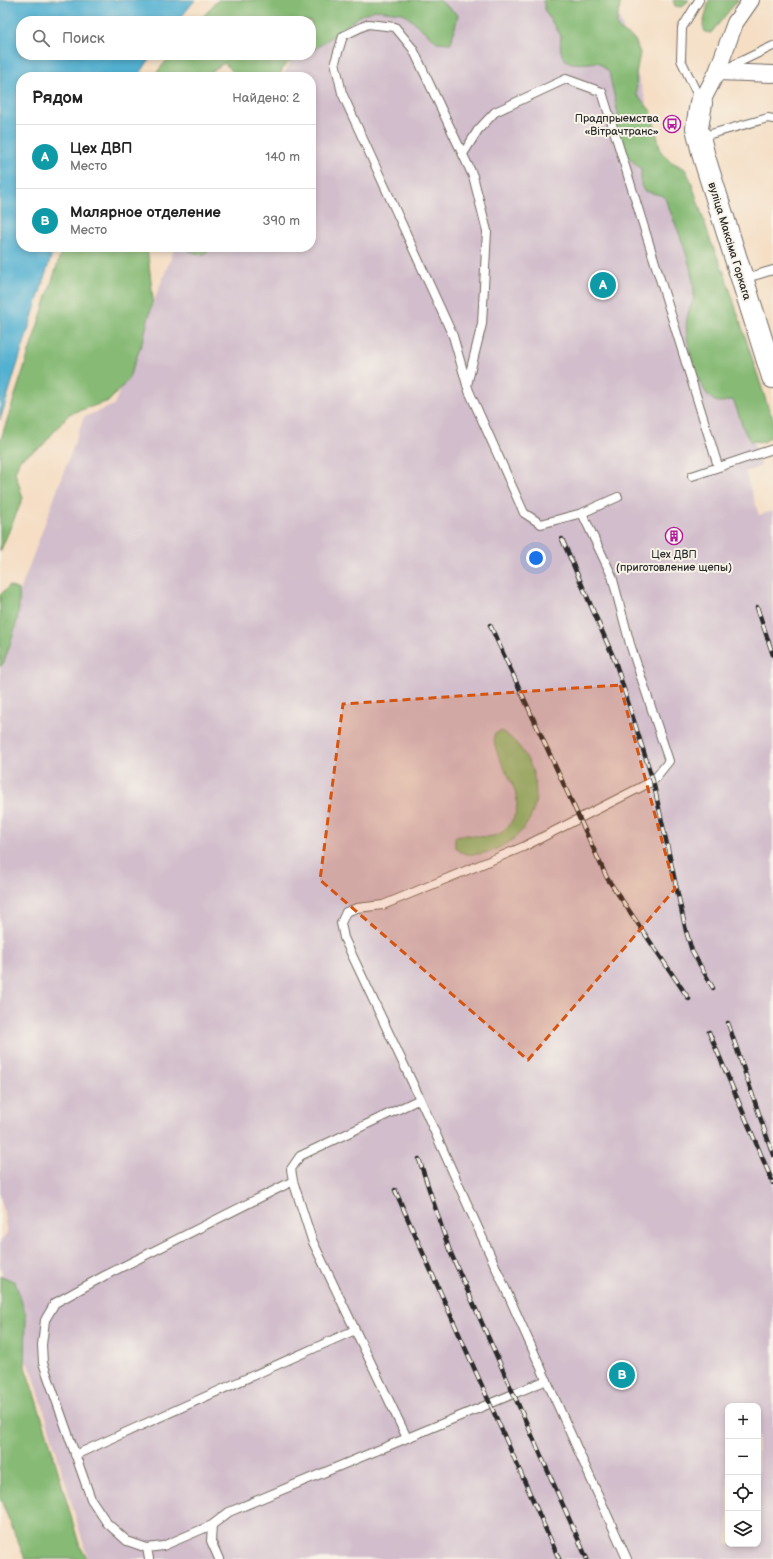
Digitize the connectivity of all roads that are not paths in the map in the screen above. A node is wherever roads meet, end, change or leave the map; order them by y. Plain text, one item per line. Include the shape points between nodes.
1 (699, 0) edge
2 (751, 0) edge
3 (773, 46) edge
4 (718, 72) junction
5 (773, 74) edge
6 (701, 103) junction
7 (773, 119) edge
8 (699, 137) junction
9 (462, 154) junction
10 (773, 270) edge
11 (742, 280) junction
12 (773, 378) edge
13 (467, 385) junction
14 (773, 449) edge
15 (718, 466) junction
16 (692, 476) dead end
17 (618, 497) dead end
18 (582, 513) junction
19 (420, 1099) junction
20 (293, 1181) junction
21 (355, 1330) junction
22 (547, 1380) junction
23 (407, 1438) junction
24 (75, 1455) junction
25 (212, 1525) junction
26 (147, 1548) junction
27 (149, 1559) edge
28 (219, 1559) edge
29 (627, 1559) edge

1 - 6 lane via 682,28 680,60
2 - 4 street via 735,23
3 - 4 lane
4 - 5 street
4 - 6 street
6 - 8 main road, вуліца Максіма Горкага via 697,128
7 - 8 lane via 768,118
8 - 11 main road, вуліца Максіма Горкага
9 - 13 lane via 473,176 487,231 482,324
9 - 13 lane via 413,48 395,28 368,24 343,36 335,62 342,93 453,336
9 - 15 lane via 478,130 495,112 542,89 566,79 602,92
10 - 11 lane
11 - 12 main road, вуліца Максіма Горкага
13 - 18 lane via 524,513 541,524
14 - 15 lane
15 - 16 lane
17 - 18 lane
18 - 19 lane via 612,576 630,644 669,761 653,781 523,847 384,905 346,912 341,923 344,938
19 - 20 lane via 300,1156 291,1170
19 - 22 lane
20 - 21 lane via 312,1240
20 - 24 lane via 55,1303 45,1320 43,1363
21 - 23 lane
21 - 24 lane
22 - 23 lane
22 - 29 lane
23 - 25 lane via 229,1512
24 - 26 lane via 91,1499 107,1523 127,1541
25 - 26 lane via 163,1546
25 - 28 lane via 211,1540
26 - 27 lane

